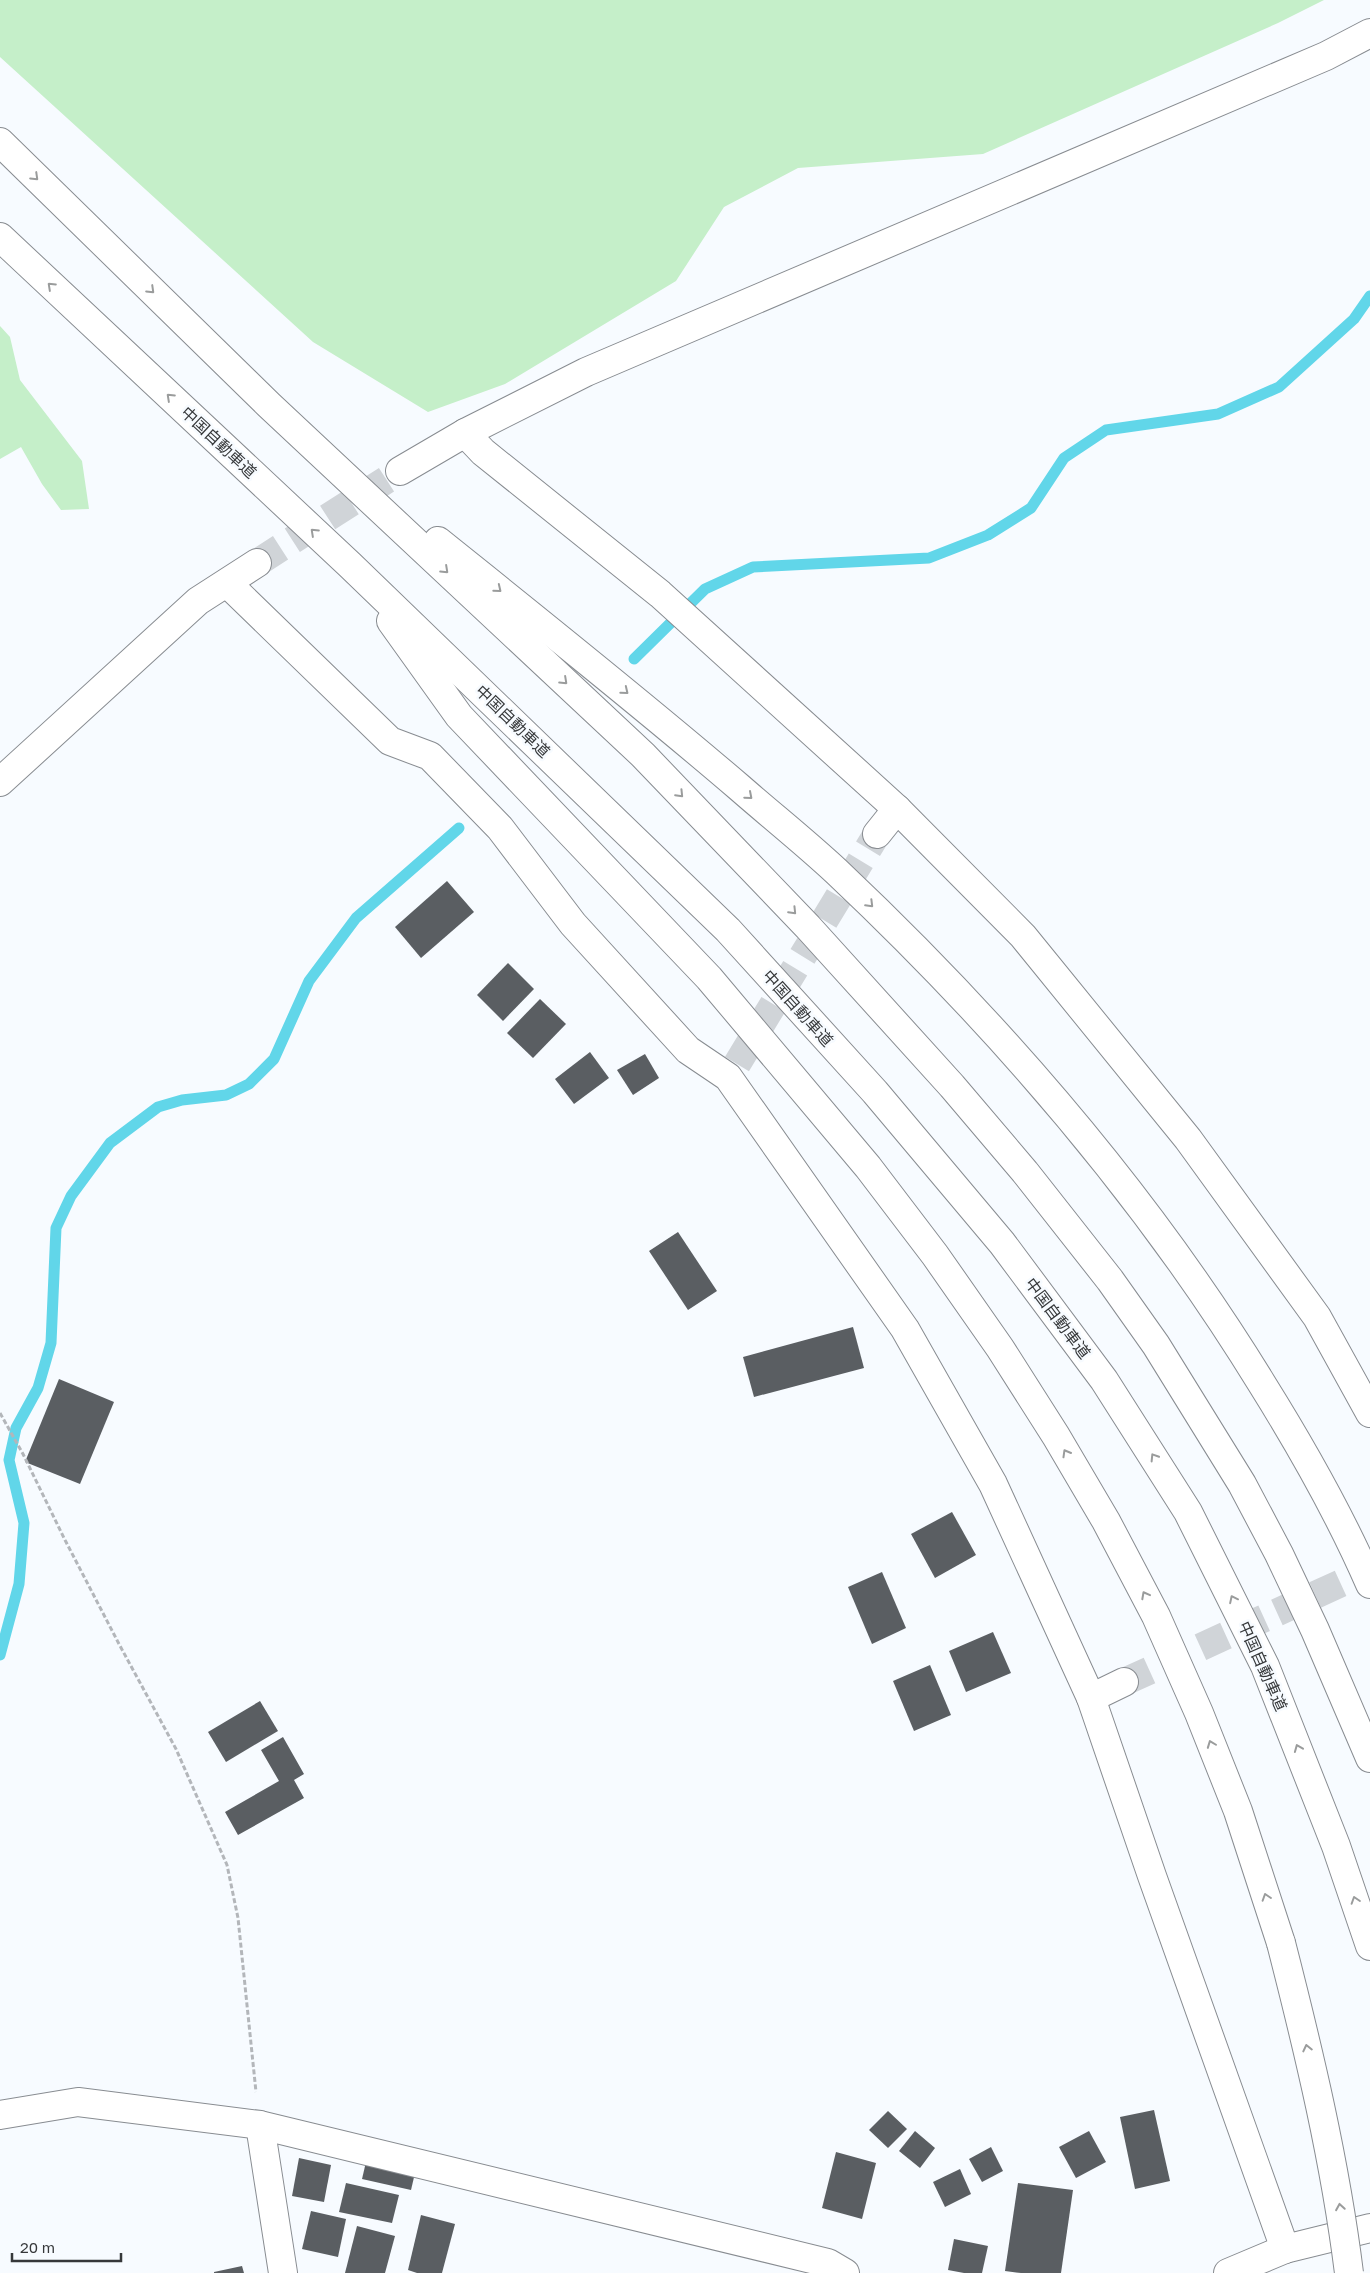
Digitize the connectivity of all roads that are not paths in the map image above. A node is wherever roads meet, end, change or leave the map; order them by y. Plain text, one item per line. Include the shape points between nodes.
1 (1370, 33) edge
2 (0, 142) edge
3 (0, 237) edge
4 (269, 405) junction
5 (465, 433) junction
6 (400, 471) tunnel mouth
7 (257, 563) tunnel mouth
8 (350, 565) junction
9 (227, 583) junction
10 (0, 782) edge
11 (897, 809) junction
12 (877, 834) tunnel mouth
13 (1370, 1413) edge
14 (1370, 1584) edge
15 (1124, 1682) tunnel mouth
16 (1091, 1698) junction
17 (1370, 1758) edge
18 (1370, 1946) edge
19 (0, 2115) edge
20 (260, 2125) junction
21 (1370, 2228) edge
22 (1285, 2248) junction
23 (283, 2273) edge
24 (846, 2273) edge
25 (1228, 2273) edge
26 (1348, 2273) edge

1 - 5 main road via 1326,56 586,372
2 -> 4 main road
8 -> 3 main road, 中国自動車道
4 -> 14 main road via 670,728 835,870 976,1010 1082,1131 1152,1220 1223,1321 1292,1432
4 -> 17 main road via 643,755 808,927 1025,1172 1110,1280 1156,1345 1242,1484 1315,1630
5 - 6 main road
5 - 11 main road via 483,452 660,594
7 - 9 main road
18 -> 8 main road, 中国自動車道 via 1336,1846 1265,1666 1188,1512 1104,1380 1002,1243 894,1114 728,930
26 -> 8 main road, bridge via 1341,2209 1321,2106 1281,1943 1234,1802 1200,1713 1156,1616 1056,1436 935,1255 868,1168 709,978 460,716
9 - 10 main road via 198,601
9 - 16 main road via 390,741 430,756 500,828 574,924 688,1050 732,1070 905,1329 993,1484
11 - 12 main road
11 - 13 main road via 1023,936 1188,1139 1317,1317
15 - 16 main road
16 - 22 main road
19 - 20 main road via 78,2102
20 - 23 main road
20 - 24 main road via 828,2263
21 - 22 main road
22 - 25 main road

